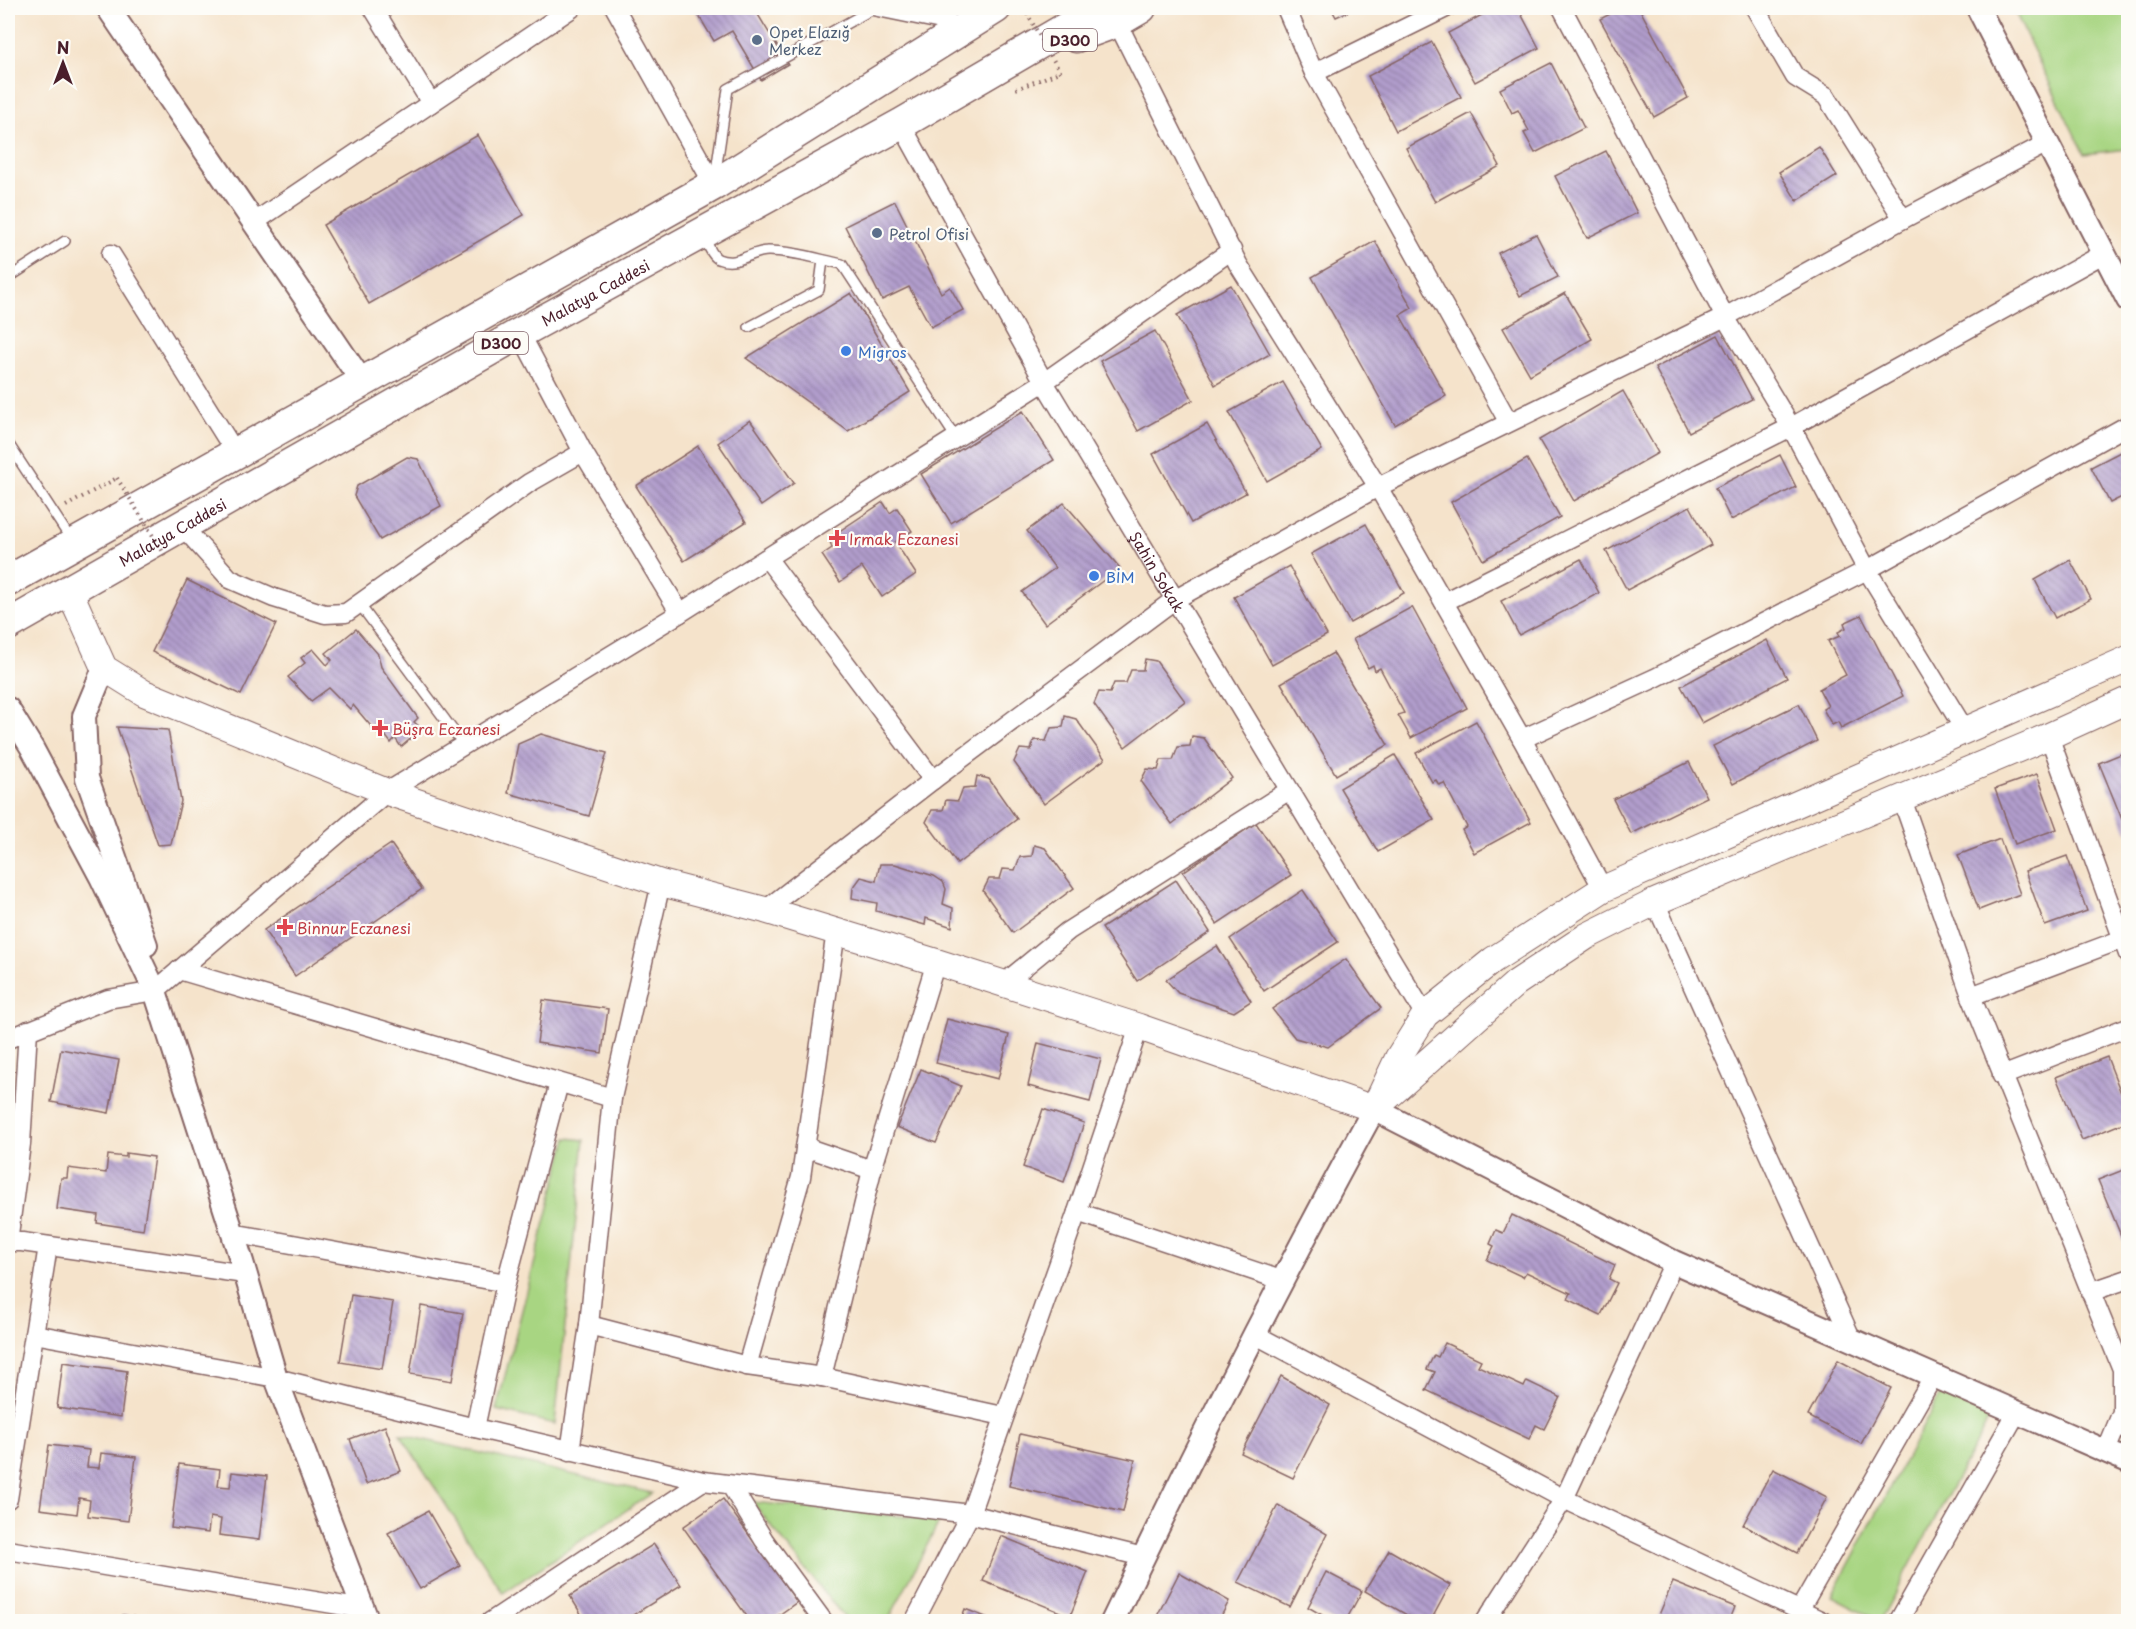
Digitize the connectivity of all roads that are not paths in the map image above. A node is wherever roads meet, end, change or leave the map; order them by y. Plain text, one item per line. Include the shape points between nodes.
1 (108, 8) edge
2 (373, 8) edge
3 (572, 8) edge
4 (615, 8) edge
5 (936, 8) edge
6 (996, 8) edge
7 (1018, 8) edge
8 (1286, 8) edge
9 (1446, 8) edge
10 (1562, 8) edge
11 (1755, 8) edge
12 (1978, 8) edge
13 (1120, 12) edge
14 (952, 30) junction
15 (1314, 73) junction
16 (431, 103) junction
17 (901, 124) junction
18 (2048, 143) junction
19 (714, 184) junction
20 (1903, 219) junction
21 (253, 223) junction
22 (703, 233) junction
23 (65, 241) dead end
24 (1232, 250) junction
25 (2105, 253) junction
26 (111, 254) dead end
27 (823, 260) junction
28 (8, 278) edge
29 (2128, 300) edge
30 (1725, 317) junction
31 (749, 327) dead end
32 (520, 333) junction
33 (363, 382) junction
34 (1044, 382) junction
35 (1508, 422) junction
36 (2128, 425) edge
37 (1791, 427) junction
38 (956, 438) junction
39 (8, 443) edge
40 (235, 452) junction
41 (583, 452) junction
42 (1378, 487) junction
43 (182, 526) junction
44 (74, 543) junction
45 (767, 558) junction
46 (1867, 570) junction
47 (8, 581) edge
48 (69, 590) junction
49 (1174, 600) junction
50 (1444, 603) junction
51 (360, 605) junction
52 (680, 613) junction
53 (8, 625) edge
54 (2128, 659) edge
55 (104, 668) junction
56 (2128, 700) edge
57 (8, 709) edge
58 (1966, 732) junction
59 (2049, 736) junction
60 (1522, 739) junction
61 (464, 745) junction
62 (933, 780) junction
63 (1288, 791) junction
64 (387, 792) junction
65 (1901, 796) junction
66 (661, 883) junction
67 (1603, 889) junction
68 (1655, 902) junction
69 (765, 910) junction
70 (836, 931) junction
71 (2127, 943) edge
72 (936, 962) junction
73 (179, 970) junction
74 (1002, 985) junction
75 (154, 991) junction
76 (1971, 996) junction
77 (1425, 1015) junction
78 (1139, 1027) junction
79 (2128, 1027) edge
80 (28, 1030) junction
81 (8, 1039) edge
82 (2002, 1076) junction
83 (559, 1083) junction
84 (612, 1098) junction
85 (1374, 1109) junction
86 (805, 1147) junction
87 (872, 1170) junction
88 (1077, 1212) junction
89 (232, 1233) junction
90 (8, 1242) edge
91 (48, 1246) junction
92 (1674, 1262) junction
93 (245, 1274) junction
94 (1281, 1280) junction
95 (2128, 1280) edge
96 (506, 1283) junction
97 (2090, 1292) junction
98 (589, 1325) junction
99 (34, 1334) junction
100 (1256, 1335) junction
101 (1852, 1340) junction
102 (747, 1366) junction
103 (1934, 1375) junction
104 (822, 1377) junction
105 (276, 1378) junction
106 (2018, 1412) junction
107 (1003, 1416) junction
108 (475, 1428) junction
109 (570, 1451) junction
110 (2106, 1451) junction
111 (2128, 1461) edge
112 (703, 1481) junction
113 (731, 1486) junction
114 (8, 1499) edge
115 (1564, 1499) junction
116 (970, 1514) junction
117 (8, 1550) edge
118 (1143, 1557) junction
119 (1800, 1609) junction
120 (366, 1615) edge
121 (490, 1622) edge
122 (824, 1622) edge
123 (914, 1622) edge
124 (1112, 1622) edge
125 (1485, 1622) edge
126 (1824, 1622) edge
127 (1898, 1622) edge

1 - 21 street
2 - 16 street
3 - 16 street
4 - 19 street
5 - 14 street
6 - 14 highway, D300
7 - 14 highway
8 - 15 street
9 - 15 street
10 - 30 street
11 - 20 street via 1796,77 1826,96
12 - 18 street
13 - 17 highway, Malatya Caddesi / D300 via 998,67
13 - 24 street
14 - 19 highway, D300
14 - 19 lane via 871,10 728,89
15 - 35 street
16 - 21 street
17 - 22 highway, Malatya Caddesi / D300
17 - 34 street, Şahin Sokak
18 - 20 street
18 - 25 street
19 - 33 highway, D300
20 - 30 street
21 - 33 street
22 - 27 lane via 714,257 721,260 740,261 764,250
22 - 32 highway, Malatya Caddesi / D300
23 - 28 lane
24 - 34 street
24 - 42 street
25 - 29 street
25 - 37 street
26 - 40 street
27 - 31 lane via 819,290
27 - 38 lane via 842,264
30 - 35 street
30 - 37 street
32 - 41 street
32 - 43 highway, Malatya Caddesi / D300
33 - 40 highway, D300
34 - 38 street
34 - 49 street, Şahin Sokak
35 - 42 street via 1467,446
36 - 46 street
37 - 46 street
37 - 50 street
38 - 45 street
39 - 44 lane
40 - 44 highway, D300
41 - 51 street via 529,483
41 - 52 street
42 - 49 street
42 - 50 street
43 - 48 highway, Malatya Caddesi / D300
43 - 51 street via 230,579 324,614 346,613
44 - 47 highway, D300
45 - 52 street
45 - 62 street
46 - 58 street
46 - 60 street via 1655,678
48 - 53 highway, Malatya Caddesi / D300
48 - 55 main road
49 - 62 street
49 - 63 street, Şahin Sokak
50 - 60 street
51 - 61 lane
52 - 61 street
54 - 58 main road
55 - 64 main road via 144,693
55 - 75 street via 84,716 87,778 144,937
56 - 59 main road
57 - 75 street via 101,877
58 - 67 main road
59 - 65 main road
59 - 71 street
60 - 67 street
61 - 64 street
62 - 69 street
63 - 74 street via 1068,931
63 - 77 street, Şahin Sokak
64 - 66 main road
64 - 73 street
65 - 68 main road
65 - 76 street
66 - 69 main road
66 - 84 street
67 - 77 main road via 1492,960
68 - 85 main road via 1587,936 1516,983
68 - 101 street
69 - 70 main road
70 - 72 main road
70 - 86 street
71 - 76 street
72 - 74 main road
72 - 87 street
73 - 75 street
73 - 83 street
74 - 78 main road
75 - 80 street via 108,999
75 - 89 street
76 - 82 street
77 - 85 main road via 1398,1058
78 - 85 main road
78 - 88 street
79 - 82 street
80 - 81 street
80 - 90 street via 21,1144
82 - 97 street
83 - 84 street
83 - 96 street
84 - 98 street
85 - 92 street
85 - 94 street
86 - 87 street
86 - 102 street via 801,1177
87 - 104 street
88 - 94 street
88 - 107 street
89 - 93 street
89 - 96 street
90 - 91 street
91 - 93 street
91 - 99 street
92 - 101 street
92 - 115 street
93 - 105 street
94 - 100 street
95 - 97 street
96 - 108 street
97 - 110 street via 2122,1369 2124,1384 2119,1426
98 - 102 street
98 - 109 street
99 - 105 street
99 - 114 street
100 - 115 street
100 - 118 street
101 - 103 street
102 - 104 street
103 - 106 street
103 - 119 street
104 - 107 street
105 - 108 street
105 - 120 street
106 - 110 street
106 - 127 street
107 - 116 street
108 - 109 street
109 - 112 street
110 - 111 street
112 - 113 street
112 - 121 street
113 - 116 street
113 - 122 street via 764,1540
115 - 119 street
115 - 125 street
116 - 118 street
116 - 123 street
117 - 120 street
118 - 124 street
119 - 126 street

